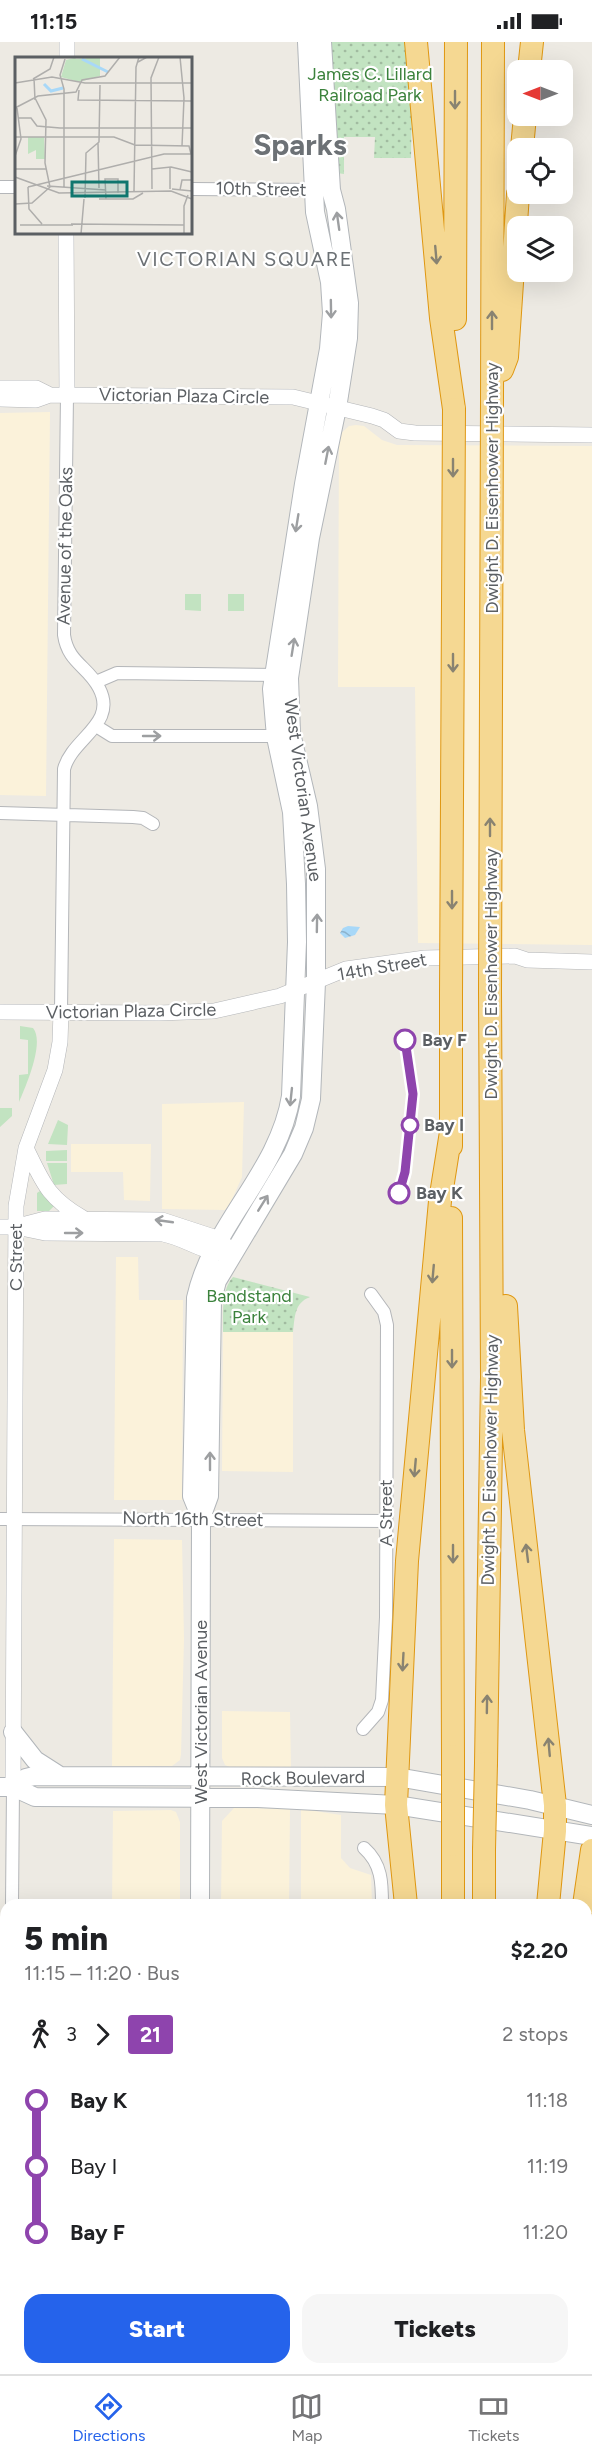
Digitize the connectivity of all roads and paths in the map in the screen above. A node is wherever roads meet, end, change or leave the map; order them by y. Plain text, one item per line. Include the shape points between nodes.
1 (68, 42) edge
2 (307, 42) edge
3 (322, 42) edge
4 (416, 42) edge
5 (456, 42) edge
6 (493, 42) edge
7 (532, 42) edge
8 (67, 57) edge
9 (530, 60) edge
10 (192, 189) edge
11 (323, 190) junction
12 (517, 204) edge
13 (66, 234) edge
14 (0, 388) edge
15 (50, 395) junction
16 (67, 395) junction
17 (0, 399) edge
18 (492, 400) junction
19 (317, 404) junction
20 (337, 408) junction
21 (454, 409) junction
22 (592, 435) edge
23 (282, 675) junction
24 (96, 682) junction
25 (96, 726) junction
26 (284, 736) junction
27 (0, 813) edge
28 (62, 815) junction
29 (153, 824) dead end
30 (592, 962) edge
31 (316, 982) junction
32 (296, 990) junction
33 (0, 1012) edge
34 (61, 1012) junction
35 (451, 1132) junction
36 (26, 1148) junction
37 (491, 1155) junction
38 (85, 1219) junction
39 (0, 1227) edge
40 (16, 1227) junction
41 (215, 1246) junction
42 (233, 1253) junction
43 (371, 1294) dead end
44 (7, 1518) edge
45 (201, 1518) junction
46 (386, 1521) junction
47 (363, 1729) dead end
48 (13, 1732) junction
49 (60, 1776) junction
50 (201, 1778) junction
51 (397, 1778) junction
52 (6, 1787) edge
53 (201, 1799) junction
54 (396, 1804) junction
55 (555, 1805) junction
56 (592, 1815) edge
57 (555, 1831) junction
58 (592, 1836) edge
59 (364, 1848) dead end
60 (592, 1850) edge
61 (12, 1899) edge
62 (200, 1899) edge
63 (382, 1899) edge
64 (405, 1899) edge
65 (453, 1899) edge
66 (484, 1899) edge
67 (549, 1899) edge
68 (585, 1899) edge

1 - 8 street
2 - 11 main road, West Victorian Avenue
3 - 11 main road, West Victorian Avenue
4 -> 21 highway via 441,318
5 -> 21 highway, Dwight D. Eisenhower Highway
18 -> 6 highway, Dwight D. Eisenhower Highway
7 - 9 highway
10 - 11 street, 10th Street
11 -> 19 main road, West Victorian Avenue via 315,212 330,282 332,313
20 -> 11 main road, West Victorian Avenue via 349,303 336,209
12 - 18 highway via 507,357
13 - 16 street, Avenue of the Oaks
14 - 15 street, Victorian Plaza Circle via 36,388
15 - 16 street, Victorian Plaza Circle
15 - 17 street, Victorian Plaza Circle via 36,400
16 - 19 street, Victorian Plaza Circle via 286,397
16 - 24 street, Avenue of the Oaks via 64,635 70,655
37 -> 18 highway, Dwight D. Eisenhower Highway, bridge
19 - 20 street, Victorian Plaza Circle
19 -> 23 main road, West Victorian Avenue
20 - 22 street, Victorian Plaza Circle via 415,433
23 -> 20 main road, West Victorian Avenue
21 -> 35 highway, Dwight D. Eisenhower Highway, bridge
23 - 24 street via 117,673
23 - 26 main road, West Victorian Avenue via 272,689
24 - 25 street via 103,705
25 -> 26 street via 112,736
25 - 28 street via 72,750 66,762
31 -> 26 main road, West Victorian Avenue via 316,869 308,806
26 - 32 main road, West Victorian Avenue via 297,908
27 - 28 street
28 - 29 street via 134,817
28 - 34 street
30 - 31 street, 14th Street via 527,960 515,956 398,960 346,969
31 - 32 street, 14th Street
42 -> 31 main road, West Victorian Avenue via 286,1167 304,1128 314,1069
32 - 34 street, Victorian Plaza Circle via 257,1002 193,1012
32 -> 41 main road, West Victorian Avenue via 287,1120 276,1146
33 - 34 street, Victorian Plaza Circle
34 - 36 street, C Street via 55,1070
35 -> 51 highway via 440,1201 411,1521
35 -> 65 highway, Dwight D. Eisenhower Highway, bridge
36 - 38 street via 53,1198
36 - 40 street, C Street
55 -> 37 highway via 513,1430 503,1218
66 -> 37 highway, Dwight D. Eisenhower Highway, bridge via 492,1377
38 - 40 street via 45,1219
41 -> 38 street via 162,1220
39 - 40 street
40 -> 41 street via 45,1233 163,1234
40 - 44 street, C Street
41 - 42 street
41 - 45 main road, West Victorian Avenue via 200,1280 194,1312 192,1496
45 -> 42 main road, West Victorian Avenue via 210,1496 210,1310 217,1281
43 - 46 street, A Street via 384,1312 387,1325
44 - 45 street, North 16th Street
44 - 48 street, C Street
45 - 46 street, North 16th Street
45 - 50 main road, West Victorian Avenue
46 - 47 street, A Street via 382,1700 372,1721
48 - 49 main road via 32,1757
48 - 52 street, C Street
49 - 50 main road, Rock Boulevard
49 - 52 main road, Rock Boulevard via 26,1778
50 - 51 main road, Rock Boulevard
50 - 53 main road, West Victorian Avenue
51 - 54 highway
51 - 55 main road, Rock Boulevard
52 - 53 main road, Rock Boulevard via 35,1797
52 - 61 street, C Street
53 - 54 main road, Rock Boulevard
53 - 62 main road, West Victorian Avenue
54 - 57 main road, Rock Boulevard
54 - 64 highway
55 - 56 main road, Rock Boulevard
55 - 57 highway
57 - 58 main road, Rock Boulevard
57 - 67 highway
59 - 63 street via 378,1867
60 - 68 highway

